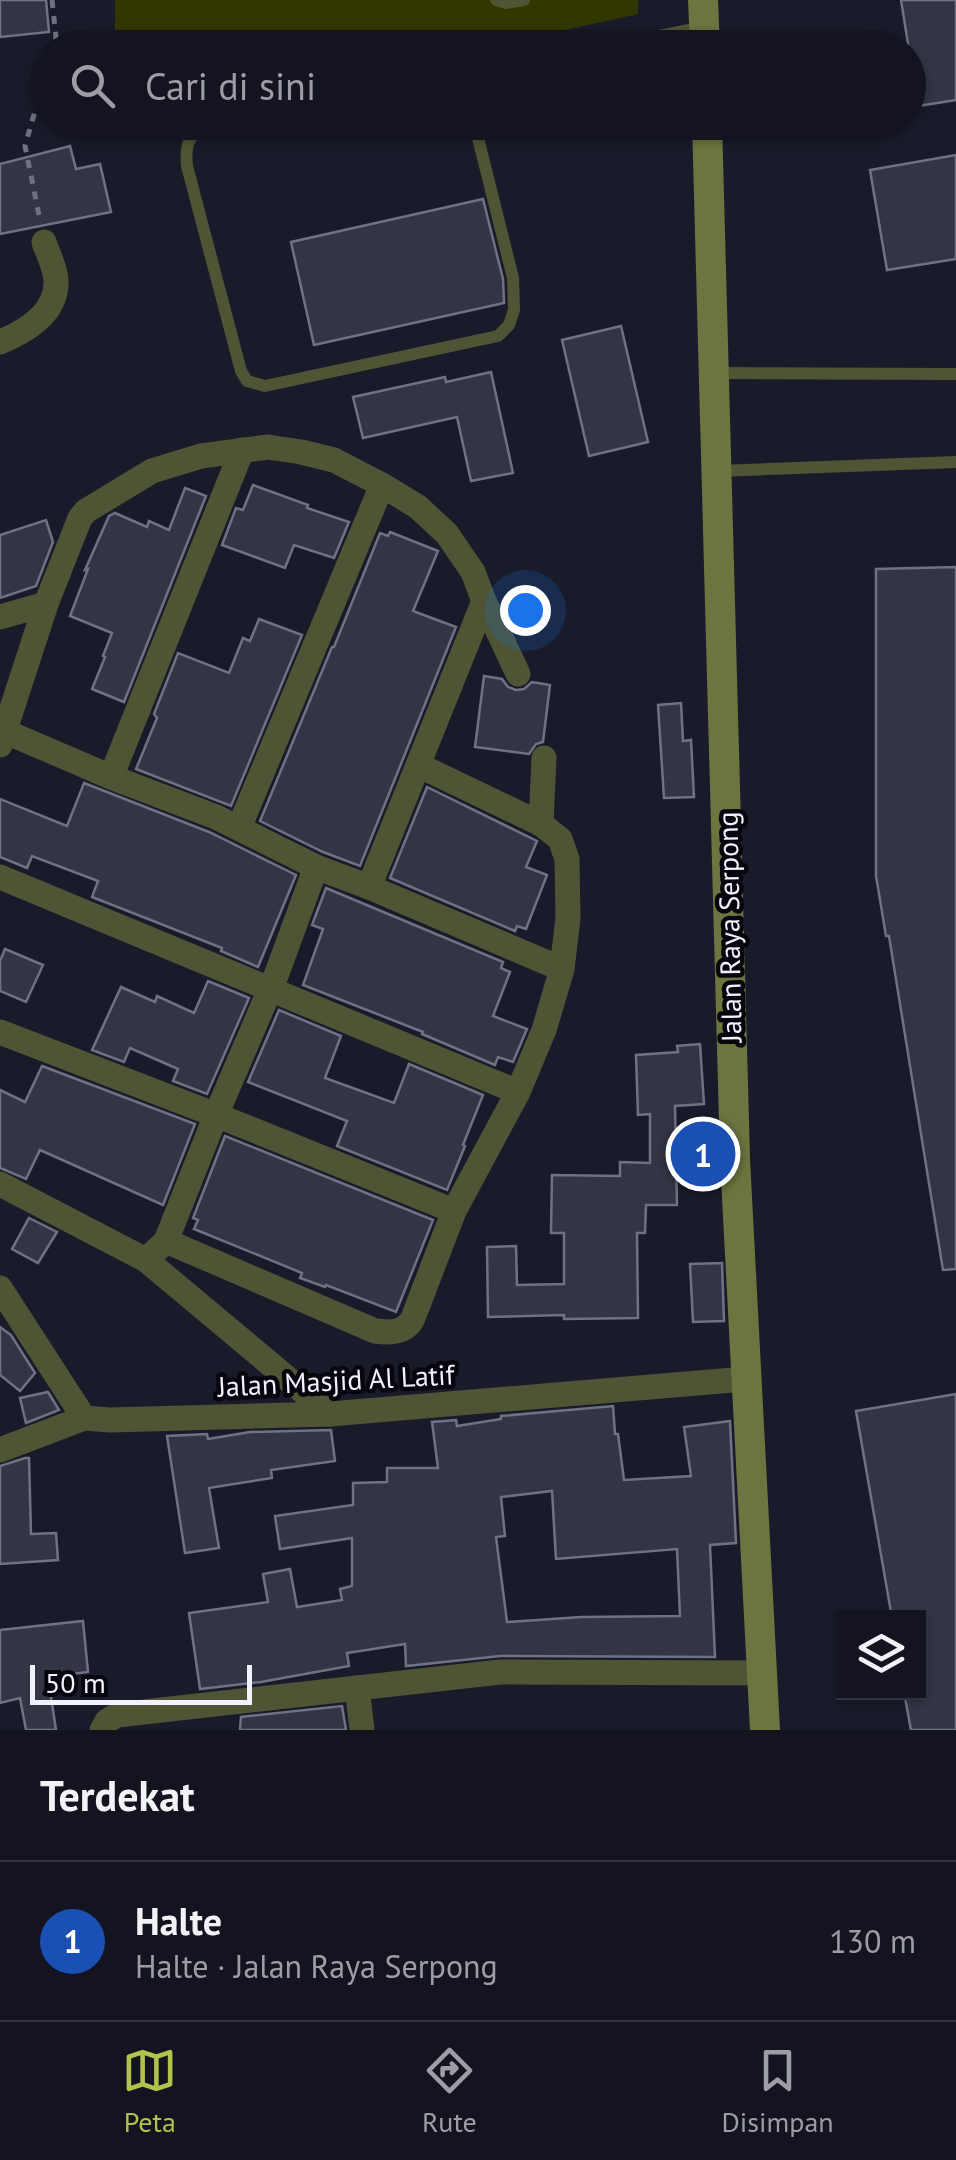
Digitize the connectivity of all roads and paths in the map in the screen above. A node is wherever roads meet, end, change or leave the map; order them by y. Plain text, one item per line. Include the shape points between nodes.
1 (52, 0) edge
2 (496, 0) edge
3 (524, 0) edge
4 (55, 30) edge
5 (30, 126) edge
6 (188, 140) edge
7 (478, 140) edge
8 (708, 140) edge
9 (44, 242) joint
10 (0, 342) edge
11 (716, 373) junction
12 (956, 374) edge
13 (242, 450) junction
14 (956, 462) edge
15 (718, 471) junction
16 (382, 485) junction
17 (484, 601) junction
18 (46, 604) junction
19 (0, 617) edge
20 (518, 674) dead end
21 (6, 694) edge
22 (2, 738) edge
23 (544, 758) dead end
24 (418, 765) junction
25 (111, 777) junction
26 (541, 824) junction
27 (239, 828) junction
28 (316, 867) junction
29 (0, 877) edge
30 (369, 886) junction
31 (562, 969) junction
32 (270, 988) junction
33 (0, 1032) edge
34 (518, 1092) junction
35 (216, 1115) junction
36 (0, 1184) edge
37 (454, 1211) junction
38 (166, 1241) junction
39 (146, 1260) junction
40 (0, 1288) edge
41 (745, 1378) junction
42 (330, 1414) junction
43 (84, 1418) junction
44 (0, 1450) edge
45 (760, 1673) junction
46 (357, 1688) junction
47 (102, 1730) edge
48 (362, 1730) edge
49 (765, 1730) edge

1 - 4 path
2 - 3 lane
5 - 9 path via 24,146
6 - 7 lane via 187,166 241,371 247,381 265,386 498,336 509,325 512,278
8 - 11 main road, Jalan Raya Serpong
9 - 10 street via 56,280 51,308
11 - 12 lane
11 - 15 main road, Jalan Raya Serpong
13 - 16 street via 334,460
13 - 18 street via 152,471 86,511
13 - 25 street
14 - 15 lane
15 - 41 main road, Jalan Raya Serpong
16 - 17 street via 447,534
16 - 27 street
17 - 20 street
17 - 24 street
18 - 19 street
18 - 21 street
21 - 22 street
22 - 25 street
23 - 26 street
24 - 26 street
24 - 30 street
25 - 27 street
26 - 31 street via 560,839 567,858
27 - 28 street
28 - 30 street
28 - 32 street
29 - 32 street
30 - 31 street
31 - 34 street
32 - 34 street
32 - 35 street
33 - 35 street
34 - 37 street
35 - 37 street
35 - 38 street
36 - 39 street
37 - 38 street via 414,1318 402,1330 386,1332
38 - 39 street
39 - 42 street
40 - 43 street
41 - 42 street, Jalan Masjid Al Latif
41 - 45 main road, Jalan Raya Serpong
42 - 43 street, Jalan Masjid Al Latif
43 - 44 street
45 - 46 street via 500,1672
45 - 49 main road, Jalan Raya Serpong
46 - 47 street via 117,1715
46 - 48 street

